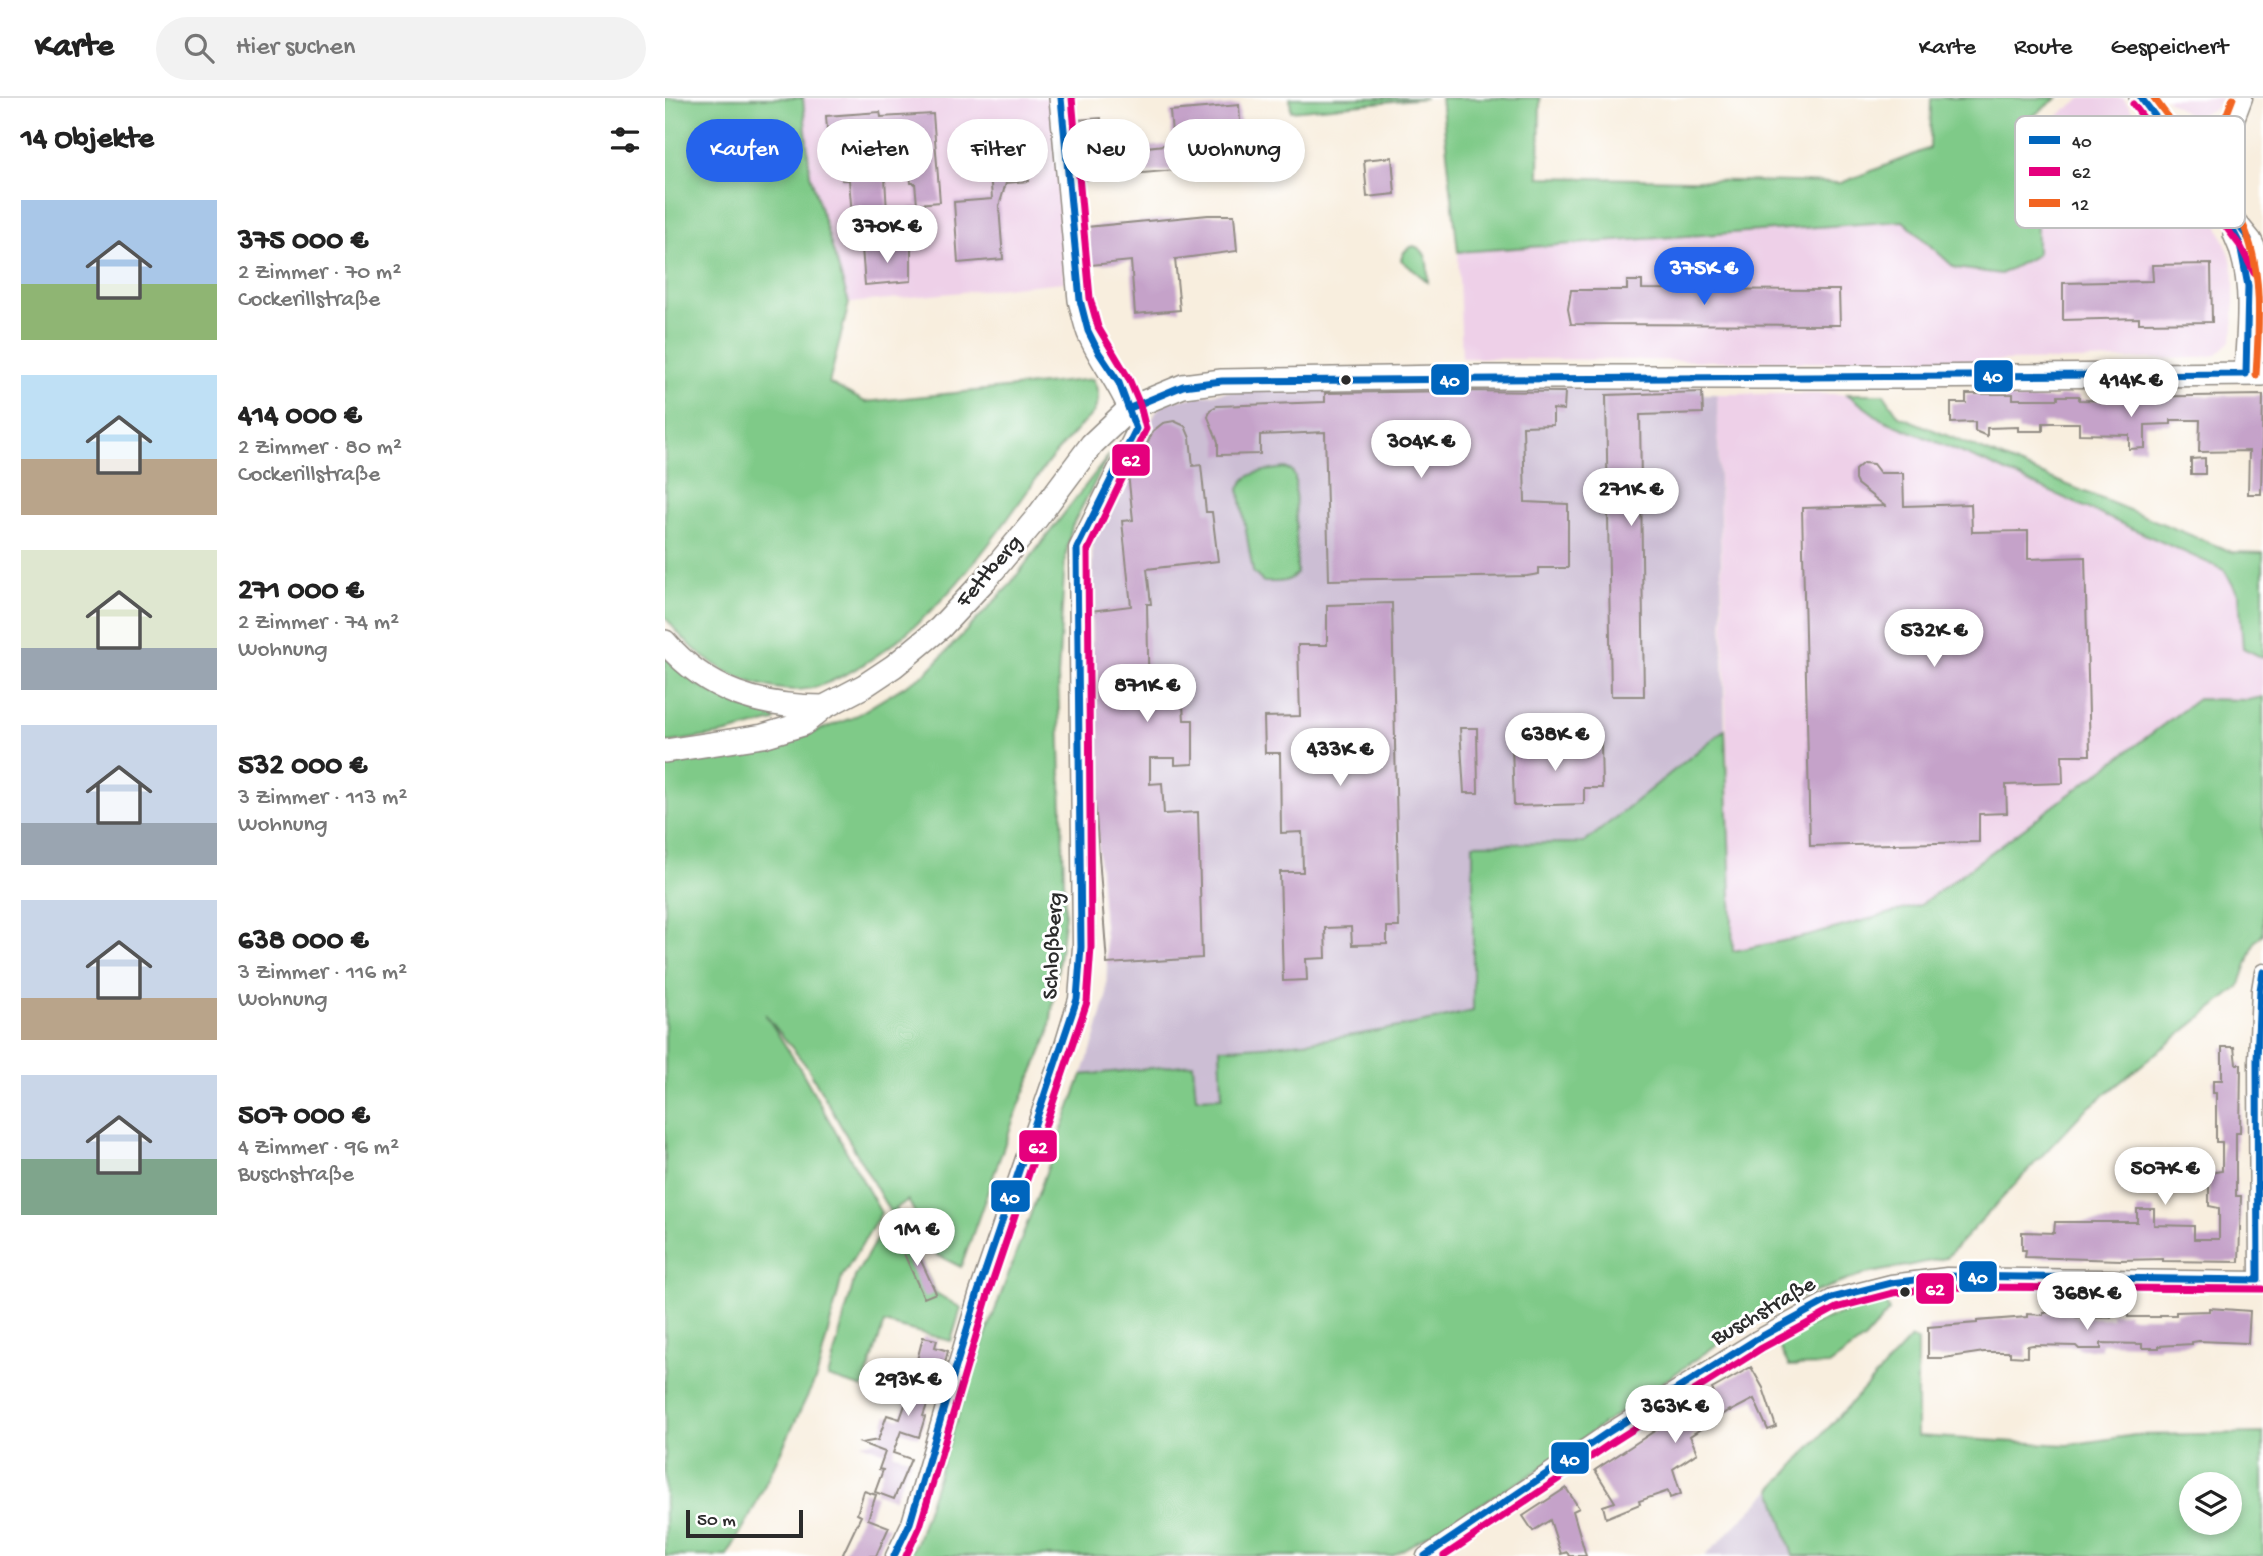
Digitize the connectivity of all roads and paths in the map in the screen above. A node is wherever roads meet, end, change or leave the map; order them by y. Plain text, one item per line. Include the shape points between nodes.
1 (1061, 98) edge
2 (2141, 98) edge
3 (2243, 98) edge
4 (2154, 116) edge
5 (2237, 116) edge
6 (2231, 228) edge
7 (2239, 228) edge
8 (2263, 268) edge
9 (2254, 374) edge
10 (1130, 408) junction
11 (665, 642) edge
12 (824, 707) junction
13 (665, 751) edge
14 (2263, 972) edge
15 (2260, 1110) edge
16 (2261, 1280) edge
17 (894, 1556) edge
18 (1426, 1556) edge

1 - 10 main road via 1080,300 1088,331
2 - 4 main road
3 - 5 street
6 - 9 main road via 2248,286
7 - 8 main road
9 - 10 main road, Fettberg via 1222,381 1171,389
10 - 12 main road, Fettberg via 1092,444 1036,519 940,628 884,673
10 - 17 street, Schloßberg via 1136,429 1077,548 1081,947 1077,999 978,1292 911,1523
11 - 12 main road via 701,674 729,691 764,703
12 - 13 main road, Fettberg via 803,724 763,736
14 - 15 street via 2258,1022
15 - 16 street
16 - 18 street, Buschstraße via 1947,1276 1891,1283 1832,1298 1607,1433

